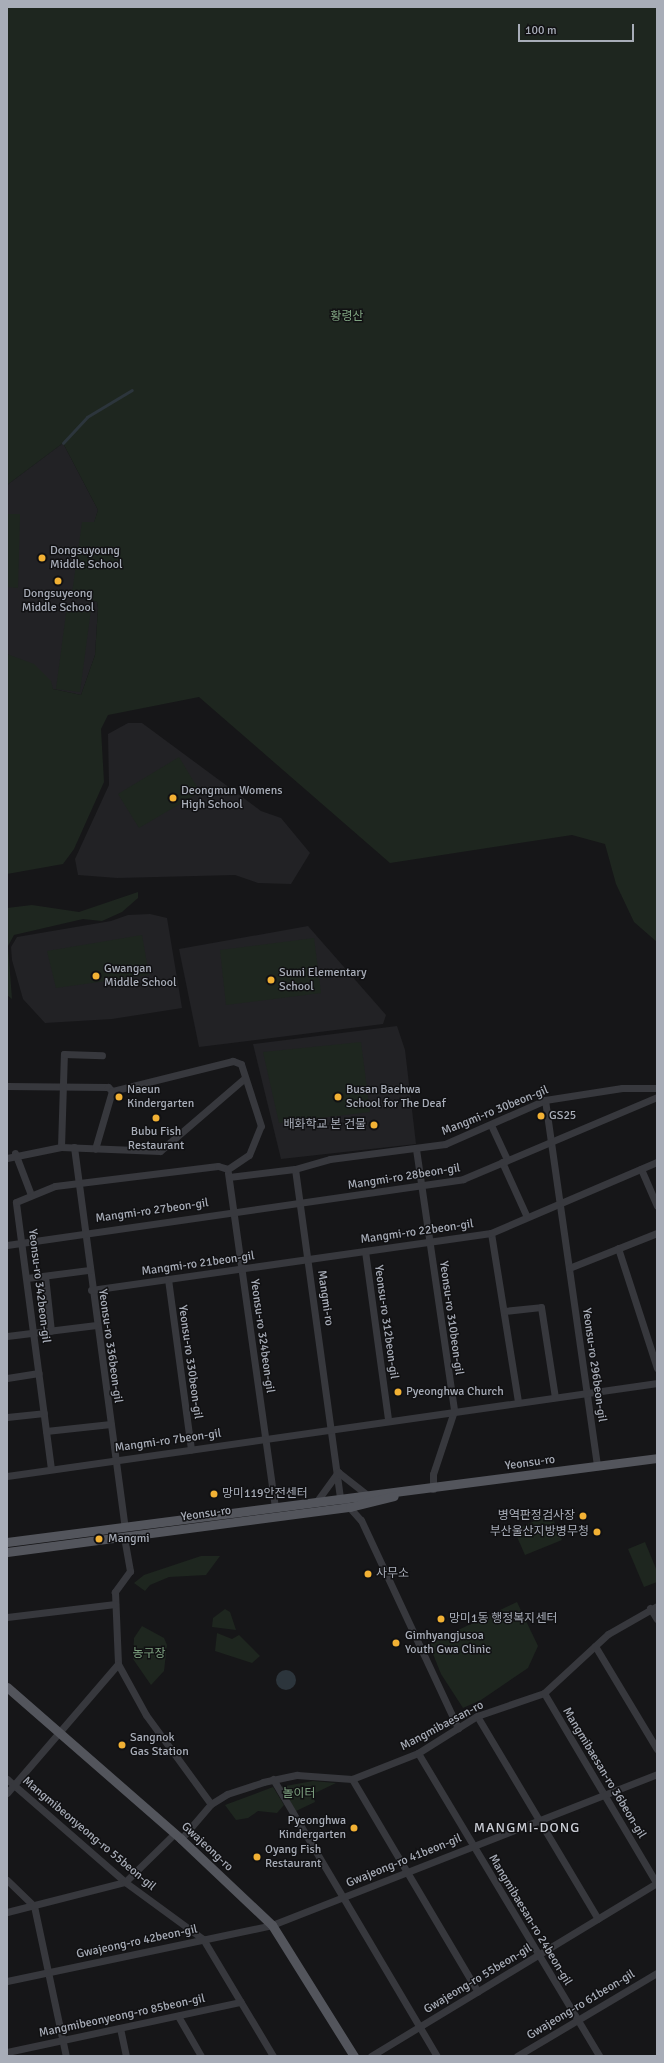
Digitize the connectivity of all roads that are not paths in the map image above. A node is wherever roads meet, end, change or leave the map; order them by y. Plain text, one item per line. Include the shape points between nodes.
1 (102, 1056) dead end
2 (245, 1078) junction
3 (7, 1086) edge
4 (62, 1088) junction
5 (657, 1088) edge
6 (112, 1091) junction
7 (657, 1096) edge
8 (545, 1100) junction
9 (491, 1125) junction
10 (551, 1141) junction
11 (61, 1147) junction
12 (74, 1148) junction
13 (95, 1149) junction
14 (416, 1149) junction
15 (15, 1153) junction
16 (7, 1158) edge
17 (505, 1161) junction
18 (657, 1162) edge
19 (228, 1169) junction
20 (295, 1169) junction
21 (641, 1169) junction
22 (229, 1177) junction
23 (78, 1182) junction
24 (421, 1186) junction
25 (31, 1195) junction
26 (560, 1203) junction
27 (300, 1204) junction
28 (657, 1206) edge
29 (234, 1210) junction
30 (527, 1217) junction
31 (84, 1232) junction
32 (491, 1232) junction
33 (657, 1233) edge
34 (22, 1242) junction
35 (429, 1242) junction
36 (7, 1245) edge
37 (618, 1248) junction
38 (365, 1251) junction
39 (308, 1260) junction
40 (569, 1268) junction
41 (242, 1269) junction
42 (89, 1270) junction
43 (45, 1276) junction
44 (27, 1278) junction
45 (168, 1279) junction
46 (92, 1290) junction
47 (504, 1311) junction
48 (96, 1325) junction
49 (51, 1331) junction
50 (34, 1333) junction
51 (7, 1336) edge
52 (657, 1368) edge
53 (39, 1372) junction
54 (7, 1378) edge
55 (657, 1383) edge
56 (587, 1393) junction
57 (555, 1397) junction
58 (518, 1402) junction
59 (454, 1411) junction
60 (44, 1413) junction
61 (7, 1418) edge
62 (388, 1420) junction
63 (111, 1424) junction
64 (332, 1428) junction
65 (46, 1431) junction
66 (265, 1438) junction
67 (191, 1449) junction
68 (657, 1458) edge
69 (116, 1459) junction
70 (597, 1466) junction
71 (51, 1469) junction
72 (338, 1472) junction
73 (7, 1476) edge
74 (433, 1489) junction
75 (407, 1492) junction
76 (365, 1493) junction
77 (340, 1497) junction
78 (317, 1501) junction
79 (274, 1507) junction
80 (350, 1507) junction
81 (125, 1527) junction
82 (124, 1537) junction
83 (7, 1542) edge
84 (7, 1552) edge
85 (115, 1604) junction
86 (654, 1607) edge
87 (7, 1614) edge
88 (657, 1619) edge
89 (595, 1646) junction
90 (118, 1664) junction
91 (7, 1686) edge
92 (544, 1693) junction
93 (477, 1716) junction
94 (458, 1728) junction
95 (59, 1733) junction
96 (657, 1749) edge
97 (418, 1753) junction
98 (657, 1774) edge
99 (7, 1779) edge
100 (273, 1779) junction
101 (352, 1779) junction
102 (14, 1785) junction
103 (7, 1793) edge
104 (604, 1794) junction
105 (211, 1804) junction
106 (538, 1820) junction
107 (178, 1836) junction
108 (473, 1846) junction
109 (407, 1872) junction
110 (7, 1880) edge
111 (125, 1882) junction
112 (657, 1884) edge
113 (342, 1898) junction
114 (34, 1906) junction
115 (7, 1912) edge
116 (598, 1919) junction
117 (272, 1925) junction
118 (203, 1939) junction
119 (539, 1955) junction
120 (50, 1972) junction
121 (657, 1973) edge
122 (7, 1981) edge
123 (478, 1992) junction
124 (241, 2002) junction
125 (178, 2016) junction
126 (578, 2020) junction
127 (420, 2027) junction
128 (120, 2028) junction
129 (63, 2040) junction
130 (7, 2052) edge
131 (66, 2056) edge
132 (126, 2056) edge
133 (201, 2056) edge
134 (273, 2056) edge
135 (354, 2056) edge
136 (372, 2056) edge
137 (437, 2056) edge
138 (517, 2056) edge
139 (599, 2056) edge

1 - 4 street via 64,1054
2 - 6 street via 241,1064 233,1061
2 - 13 street via 160,1151
2 - 19 street via 261,1126 249,1155
3 - 4 street
4 - 6 street via 108,1088
4 - 11 street
5 - 8 street, Mangmi-ro 30beon-gil via 622,1088
6 - 13 street
7 - 10 street, Mangmi-ro 28beon-gil
8 - 9 street, Mangmi-ro 30beon-gil
8 - 10 street, Yeonsu-ro 296beon-gil
9 - 14 street, Mangmi-ro 30beon-gil via 446,1144
9 - 17 street
10 - 17 street, Mangmi-ro 28beon-gil
10 - 26 street, Yeonsu-ro 296beon-gil
11 - 12 street
11 - 15 street
12 - 13 street
12 - 23 street, Yeonsu-ro 336beon-gil
14 - 20 street, Mangmi-ro 30beon-gil via 330,1159
14 - 24 street, Yeonsu-ro 310beon-gil
15 - 16 street
15 - 25 street
17 - 24 street, Mangmi-ro 28beon-gil via 463,1180
17 - 30 street
18 - 21 street, Mangmi-ro 22beon-gil
19 - 22 street, Yeonsu-ro 324beon-gil
19 - 23 street via 218,1166
20 - 22 street
20 - 27 street, Mangmi-ro
21 - 26 street, Mangmi-ro 22beon-gil
21 - 28 street
22 - 29 street, Yeonsu-ro 324beon-gil
23 - 25 street
23 - 31 street, Yeonsu-ro 336beon-gil
24 - 27 street, Mangmi-ro 28beon-gil
24 - 35 street, Yeonsu-ro 310beon-gil
25 - 34 street, Yeonsu-ro 342beon-gil via 16,1202
26 - 30 street, Mangmi-ro 22beon-gil
26 - 40 street, Yeonsu-ro 296beon-gil
27 - 29 street, Mangmi-ro 27beon-gil
27 - 39 street, Mangmi-ro
29 - 31 street, Mangmi-ro 27beon-gil
29 - 41 street, Yeonsu-ro 324beon-gil
30 - 32 street, Mangmi-ro 22beon-gil
31 - 34 street, Mangmi-ro 27beon-gil
31 - 42 street, Yeonsu-ro 336beon-gil
32 - 35 street, Mangmi-ro 22beon-gil
32 - 47 street
33 - 37 street
34 - 36 street, Mangmi-ro 27beon-gil
34 - 44 street, Yeonsu-ro 342beon-gil
35 - 38 street, Mangmi-ro 22beon-gil
35 - 59 street, Yeonsu-ro 310beon-gil
37 - 40 street
37 - 52 street
38 - 39 street, Mangmi-ro 22beon-gil
38 - 62 street, Yeonsu-ro 312beon-gil
39 - 41 street, Mangmi-ro 21beon-gil
39 - 64 street, Mangmi-ro
40 - 56 street, Yeonsu-ro 296beon-gil
41 - 45 street, Mangmi-ro 21beon-gil
41 - 66 street, Yeonsu-ro 324beon-gil
42 - 43 street
42 - 46 street, Yeonsu-ro 336beon-gil
43 - 44 street
43 - 49 street
44 - 50 street, Yeonsu-ro 342beon-gil
45 - 46 street, Mangmi-ro 21beon-gil
45 - 67 street, Yeonsu-ro 330beon-gil
46 - 48 street, Yeonsu-ro 336beon-gil
47 - 57 street via 541,1307
47 - 58 street
48 - 49 street
48 - 63 street, Yeonsu-ro 336beon-gil
49 - 50 street
50 - 51 street
50 - 53 street, Yeonsu-ro 342beon-gil
53 - 54 street
53 - 60 street, Yeonsu-ro 342beon-gil
55 - 56 street, Mangmi-ro 7beon-gil
56 - 57 street, Mangmi-ro 7beon-gil
56 - 70 street, Yeonsu-ro 296beon-gil
57 - 58 street, Mangmi-ro 7beon-gil
58 - 59 street, Mangmi-ro 7beon-gil
59 - 62 street, Mangmi-ro 7beon-gil
59 - 74 street, Yeonsu-ro 310beon-gil via 433,1474
60 - 61 street
60 - 65 street, Yeonsu-ro 342beon-gil
62 - 64 street, Mangmi-ro 7beon-gil
63 - 65 street
63 - 69 street, Yeonsu-ro 336beon-gil
64 - 66 street, Mangmi-ro 7beon-gil
64 - 72 street, Mangmi-ro
65 - 71 street, Yeonsu-ro 342beon-gil
66 - 67 street, Mangmi-ro 7beon-gil
66 - 79 street, Yeonsu-ro 324beon-gil
67 - 69 street, Mangmi-ro 7beon-gil
68 - 70 main road, Yeonsu-ro
69 - 71 street, Mangmi-ro 7beon-gil
69 - 81 street, Yeonsu-ro 336beon-gil
70 - 74 main road, Yeonsu-ro
71 - 73 street, Mangmi-ro 7beon-gil
72 - 76 street
72 - 77 street, Mangmi-ro
72 - 78 street
74 - 75 main road, Yeonsu-ro
75 - 76 main road, Yeonsu-ro
75 - 80 main road, Yeonsu-ro
76 - 77 main road, Yeonsu-ro
77 - 78 main road, Yeonsu-ro
77 - 80 street
78 - 79 main road, Yeonsu-ro
79 - 81 main road, Yeonsu-ro
80 - 82 main road, Yeonsu-ro
80 - 94 street via 361,1520
81 - 83 main road, Yeonsu-ro
82 - 84 main road, Yeonsu-ro
82 - 85 street via 130,1571 115,1592
85 - 87 street
85 - 90 street
86 - 88 street
86 - 89 street, Mangmibaesan-ro
89 - 92 street, Mangmibaesan-ro
89 - 96 street
90 - 95 street
90 - 105 street via 146,1715
91 - 95 main road, Gwajeong-ro
92 - 93 street, Mangmibaesan-ro
92 - 104 street, Mangmibaesan-ro 36beon-gil
93 - 94 street, Mangmibaesan-ro
93 - 106 street
94 - 97 street, Mangmibaesan-ro
95 - 102 street
95 - 107 main road, Gwajeong-ro
97 - 101 street, Mangmibaesan-ro
97 - 108 street, Mangmibaesan-ro 24beon-gil
98 - 104 street, Gwajeong-ro 41beon-gil
99 - 102 street, Mangmibeonyeong-ro 55beon-gil
100 - 101 street, Mangmibaesan-ro via 297,1775
100 - 105 street, Mangmibaesan-ro via 227,1794
100 - 113 street
101 - 109 street
102 - 103 street
102 - 111 street, Mangmibeonyeong-ro 55beon-gil
104 - 106 street, Gwajeong-ro 41beon-gil
104 - 112 street, Mangmibaesan-ro 36beon-gil
105 - 107 street, Mangmibaesan-ro
106 - 108 street, Gwajeong-ro 41beon-gil
106 - 116 street
107 - 111 street, Mangmibaesan-ro
107 - 117 main road, Gwajeong-ro
108 - 109 street, Gwajeong-ro 41beon-gil
108 - 119 street, Mangmibaesan-ro 24beon-gil
109 - 113 street, Gwajeong-ro 41beon-gil
109 - 123 street
110 - 114 street
111 - 114 street
111 - 118 street, Mangmibeonyeong-ro 55beon-gil
112 - 116 street, Gwajeong-ro 55beon-gil
113 - 117 street, Gwajeong-ro 41beon-gil
113 - 127 street
114 - 115 street
114 - 120 street
116 - 119 street, Gwajeong-ro 55beon-gil
117 - 118 street, Gwajeong-ro 42beon-gil
117 - 135 main road, Gwajeong-ro
118 - 120 street, Gwajeong-ro 42beon-gil
118 - 124 street, Mangmibeonyeong-ro 55beon-gil
119 - 123 street, Gwajeong-ro 55beon-gil
119 - 126 street, Mangmibaesan-ro 24beon-gil
120 - 122 street, Gwajeong-ro 42beon-gil
120 - 129 street
121 - 126 street, Gwajeong-ro 61beon-gil
123 - 127 street, Gwajeong-ro 55beon-gil
124 - 125 street, Mangmibeonyeong-ro 85beon-gil
124 - 134 street, Mangmibeonyeong-ro 55beon-gil
125 - 128 street, Mangmibeonyeong-ro 85beon-gil
125 - 133 street
126 - 138 street, Gwajeong-ro 61beon-gil
126 - 139 street, Mangmibaesan-ro 24beon-gil
127 - 136 street, Gwajeong-ro 55beon-gil
127 - 137 street
128 - 129 street, Mangmibeonyeong-ro 85beon-gil
128 - 132 street
129 - 130 street, Mangmibeonyeong-ro 85beon-gil
129 - 131 street

